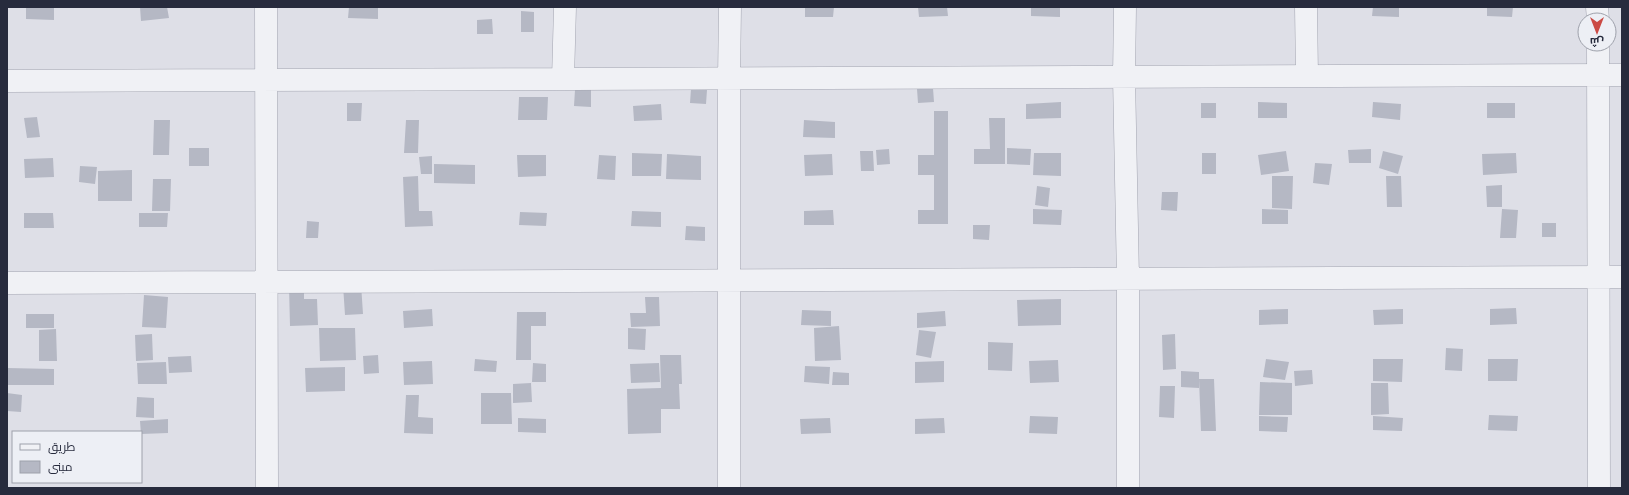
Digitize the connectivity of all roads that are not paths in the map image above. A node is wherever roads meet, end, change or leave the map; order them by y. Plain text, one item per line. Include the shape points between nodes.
1 (266, 7) edge
2 (565, 7) edge
3 (730, 7) edge
4 (1124, 7) edge
5 (1306, 7) edge
6 (1598, 52) edge
7 (1599, 75) junction
8 (1622, 75) edge
9 (1307, 76) junction
10 (1124, 77) junction
11 (729, 78) junction
12 (563, 79) junction
13 (267, 80) junction
14 (7, 81) edge
15 (1599, 277) junction
16 (1622, 277) edge
17 (1128, 279) junction
18 (729, 280) junction
19 (267, 282) junction
20 (7, 283) edge
21 (267, 488) edge
22 (729, 488) edge
23 (1128, 488) edge
24 (1599, 488) edge

1 - 13 street
2 - 12 street
3 - 11 street
4 - 10 street
5 - 9 street
6 - 7 street
7 - 8 street
7 - 9 street
7 - 15 street
9 - 10 street
10 - 11 street
10 - 17 street
11 - 12 street
11 - 18 street
12 - 13 street
13 - 14 street
13 - 19 street
15 - 16 street
15 - 17 street
15 - 24 street
17 - 18 street
17 - 23 street
18 - 19 street
18 - 22 street
19 - 20 street
19 - 21 street

